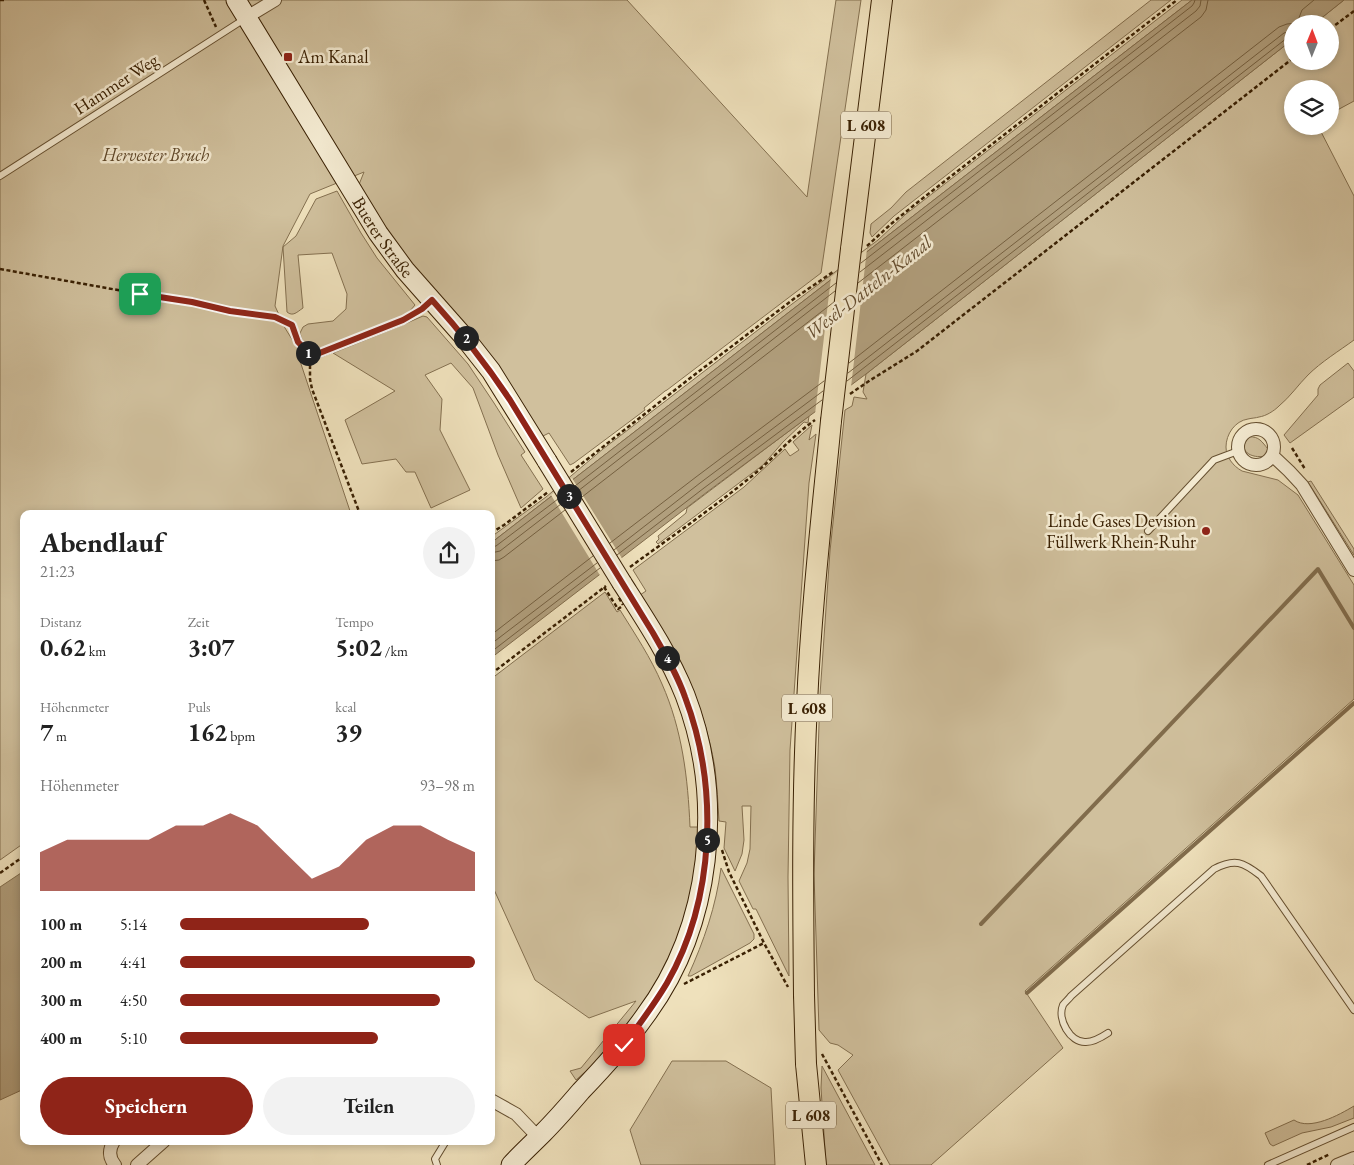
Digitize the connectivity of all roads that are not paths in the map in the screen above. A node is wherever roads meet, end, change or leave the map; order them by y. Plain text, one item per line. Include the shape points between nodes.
1 (236, 0) edge
2 (275, 0) edge
3 (882, 0) edge
4 (247, 18) junction
5 (0, 176) edge
6 (432, 300) junction
7 (292, 325) road end
8 (1238, 451) junction
9 (1272, 455) junction
10 (1148, 531) dead end
11 (1354, 570) edge
12 (1354, 1010) edge
13 (1108, 1033) dead end
14 (495, 1102) edge
15 (1354, 1127) edge
16 (538, 1137) junction
17 (112, 1145) edge
18 (160, 1145) edge
19 (444, 1145) edge
20 (1354, 1158) edge
21 (111, 1164) edge
22 (137, 1165) edge
23 (437, 1165) edge
24 (511, 1165) edge
25 (816, 1165) edge
26 (1268, 1165) edge
27 (1338, 1165) edge

1 - 4 street, Buerer Straße
2 - 4 street
3 - 25 main road, L 608, bridge via 858,248 826,418 807,703 803,835 804,995 806,1064
4 - 5 lane, Hammer Weg
4 - 6 street, Buerer Straße via 370,221 398,261
6 - 7 lane via 403,320 312,356 298,342
6 - 16 street, Buerer Straße, bridge via 491,371 621,578 670,663 694,722 706,789 707,840 703,878 688,935 667,983 624,1045
8 - 9 street via 1251,465 1263,464
8 - 9 street via 1244,434 1256,429 1268,433 1274,443
8 - 10 lane via 1214,460
9 - 11 street via 1302,485
12 - 13 lane via 1261,876 1248,865 1224,864 1063,1006 1062,1018 1074,1038 1084,1043
14 - 16 street via 516,1114
15 - 26 lane
16 - 24 street
17 - 21 street via 109,1151
18 - 22 street
19 - 23 lane via 435,1159
20 - 27 street

